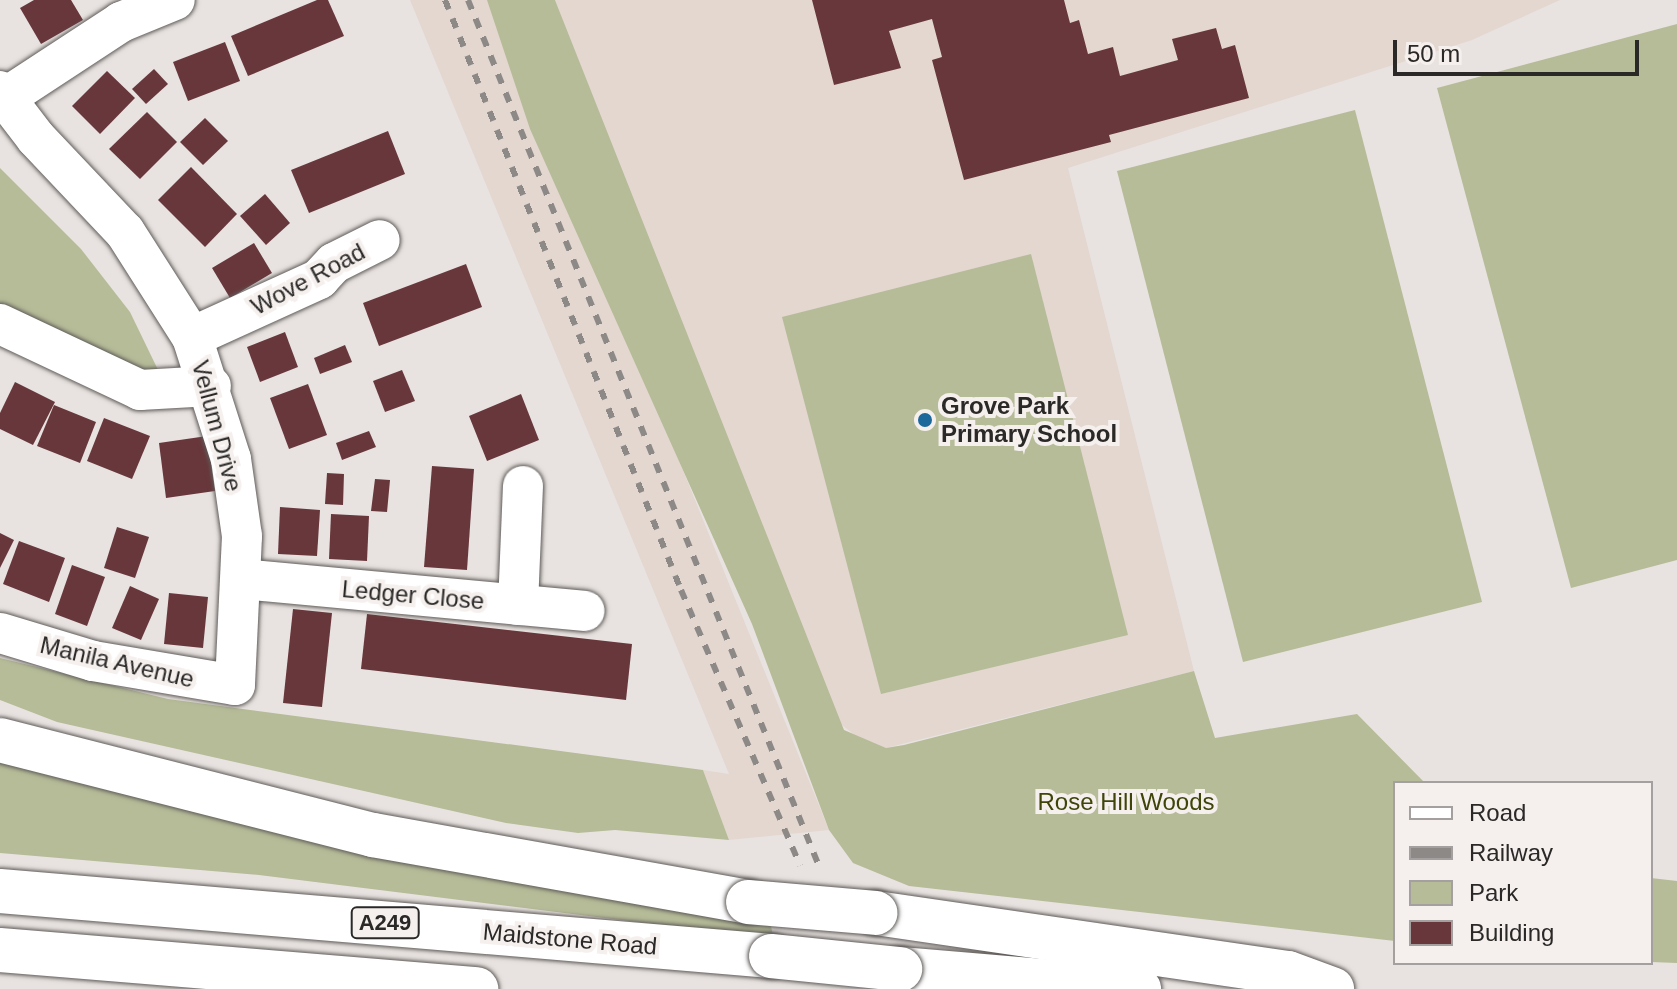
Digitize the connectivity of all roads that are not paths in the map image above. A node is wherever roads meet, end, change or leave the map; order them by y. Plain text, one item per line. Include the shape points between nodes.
1 (175, 0) edge
2 (2, 94) edge
3 (380, 240) dead end
4 (0, 324) edge
5 (192, 337) junction
6 (211, 386) junction
7 (523, 486) dead end
8 (241, 579) junction
9 (518, 605) junction
10 (585, 611) dead end
11 (0, 633) edge
12 (235, 685) joint
13 (0, 740) edge
14 (0, 891) edge
15 (0, 950) edge
16 (476, 989) edge
17 (1139, 989) edge
18 (1332, 989) edge

1 - 2 street via 121,22
2 - 5 street, Vellum Drive via 125,232
3 - 5 street, Wove Road via 334,263 319,279
4 - 6 street via 140,390
5 - 6 street, Vellum Drive
6 - 8 street, Vellum Drive via 231,459 242,536
7 - 9 street
8 - 9 street, Ledger Close
8 - 12 street, Vellum Drive
9 - 10 street, Ledger Close
11 - 12 street, Manila Avenue via 93,661
13 - 18 highway, bridge via 373,835 748,902 876,913 1288,973
14 - 17 highway, Maidstone Road / A249, bridge
15 - 16 highway

